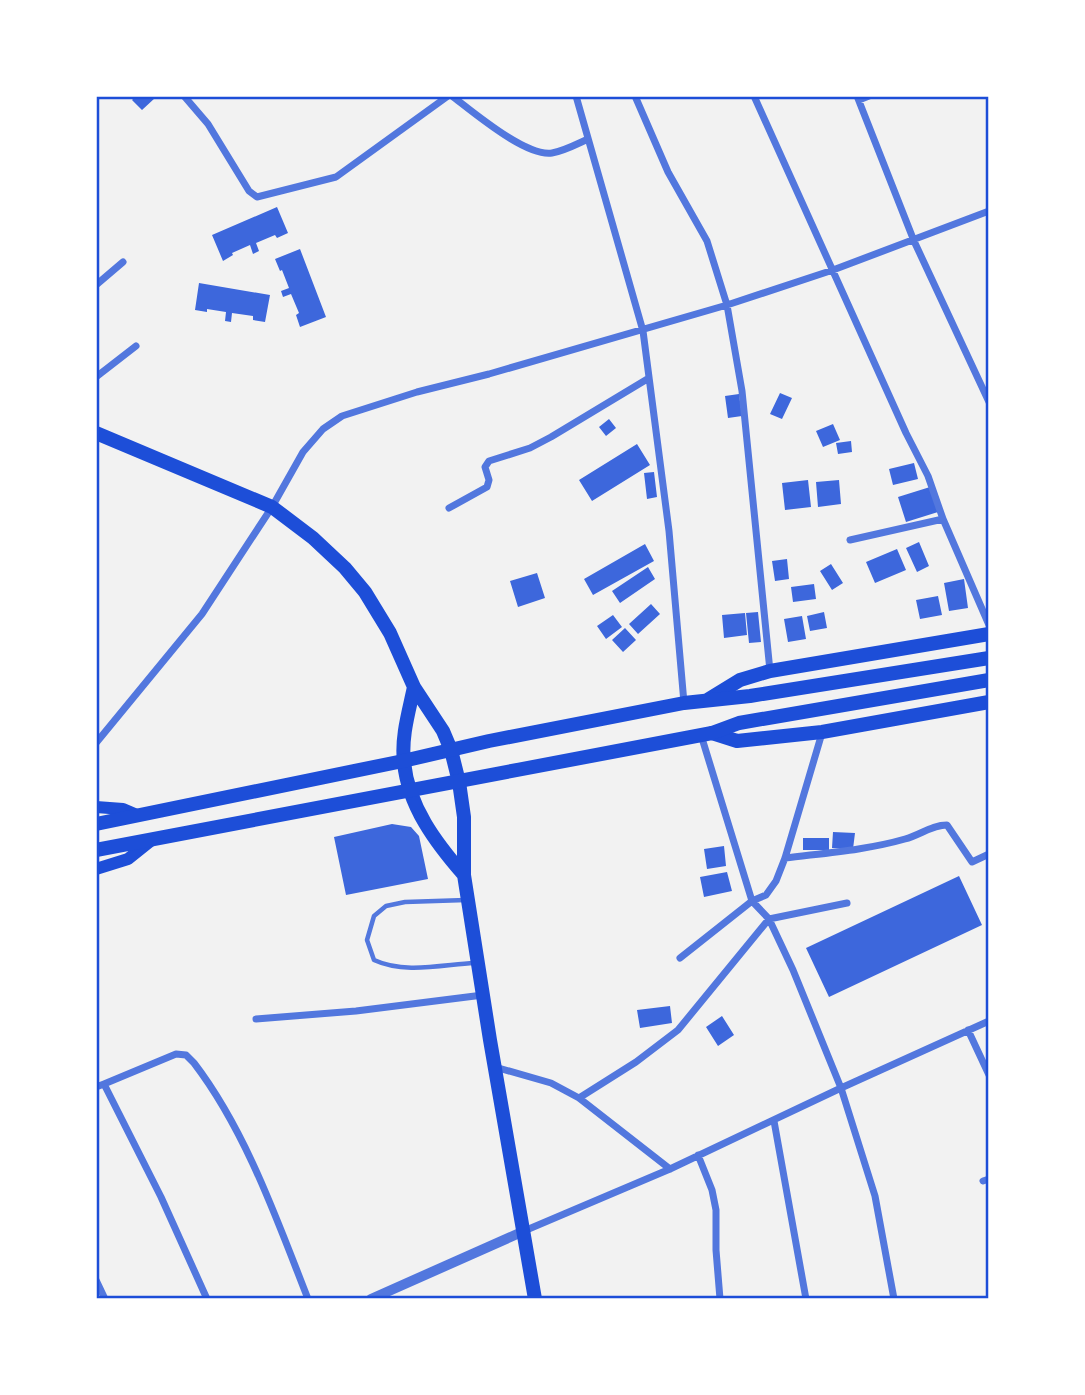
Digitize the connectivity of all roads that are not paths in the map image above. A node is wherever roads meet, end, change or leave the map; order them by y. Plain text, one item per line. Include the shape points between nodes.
1 (184, 96) edge
2 (450, 96) edge
3 (576, 96) edge
4 (635, 96) edge
5 (754, 96) edge
6 (869, 96) edge
7 (858, 98) edge
8 (588, 139) junction
9 (989, 211) edge
10 (914, 241) junction
11 (123, 262) dead end
12 (833, 270) junction
13 (96, 285) edge
14 (727, 305) junction
15 (643, 331) junction
16 (136, 346) dead end
17 (96, 377) edge
18 (649, 378) junction
19 (989, 402) edge
20 (96, 433) edge
21 (272, 507) junction
22 (449, 508) dead end
23 (943, 519) junction
24 (849, 540) dead end
25 (989, 625) edge
26 (989, 634) edge
27 (989, 658) edge
28 (770, 671) junction
29 (989, 680) edge
30 (414, 687) junction
31 (709, 699) junction
32 (989, 702) edge
33 (684, 703) junction
34 (822, 732) junction
35 (706, 734) junction
36 (96, 743) edge
37 (451, 750) junction
38 (403, 761) junction
39 (458, 782) junction
40 (409, 790) junction
41 (96, 807) edge
42 (137, 815) junction
43 (96, 824) edge
44 (153, 839) junction
45 (96, 850) edge
46 (989, 854) edge
47 (785, 858) junction
48 (96, 869) edge
49 (464, 875) junction
50 (468, 900) junction
51 (752, 901) junction
52 (847, 903) dead end
53 (769, 919) junction
54 (680, 958) dead end
55 (478, 963) junction
56 (484, 995) junction
57 (256, 1019) dead end
58 (989, 1021) edge
59 (968, 1030) junction
60 (495, 1067) junction
61 (989, 1075) edge
62 (100, 1086) edge
63 (841, 1088) junction
64 (579, 1098) junction
65 (774, 1121) junction
66 (698, 1156) junction
67 (670, 1169) junction
68 (524, 1231) junction
69 (96, 1280) edge
70 (105, 1299) edge
71 (207, 1299) edge
72 (308, 1299) edge
73 (371, 1299) edge
74 (535, 1299) edge
75 (720, 1299) edge
76 (806, 1299) edge
77 (894, 1299) edge

1 - 2 street via 257,197 336,177
2 - 8 street via 539,153
3 - 8 street
4 - 14 street via 668,172 707,242
5 - 12 street
6 - 7 street
7 - 10 street
8 - 15 street
9 - 10 street
10 - 12 street
10 - 19 street
11 - 13 street
12 - 14 street
12 - 23 street via 928,476
14 - 15 street
14 - 28 street via 742,391
15 - 18 street
15 - 21 street via 342,416 303,452
16 - 17 street
18 - 22 street via 530,449 489,461 485,467 487,487
18 - 33 street via 670,531
20 - 21 main road
21 - 30 main road via 313,538 358,584 390,633
21 - 36 street via 202,614
23 - 24 street
23 - 25 street
26 - 28 main road
27 - 31 main road
28 - 31 main road via 740,680
29 - 35 main road via 739,723
30 - 37 main road
30 - 38 main road
31 - 33 main road
32 - 34 main road
33 - 37 main road
34 - 35 main road via 737,741
34 - 47 street
35 - 39 main road
35 - 51 street
37 - 38 main road
37 - 39 main road
38 - 40 main road
38 - 42 main road
39 - 40 main road
39 - 49 main road via 464,817
40 - 44 main road
40 - 49 main road via 429,830
41 - 42 main road
42 - 43 main road
44 - 45 main road
44 - 48 main road via 128,859
46 - 47 street via 972,862 947,825 938,825 894,842
47 - 51 street via 766,895
49 - 50 main road
50 - 55 main road
50 - 55 lane via 386,906 374,916 367,940 374,960 388,966
51 - 53 street
51 - 54 street
52 - 53 street
53 - 63 street
53 - 64 street via 678,1030
55 - 56 main road
56 - 57 street
56 - 60 main road
58 - 59 street
59 - 61 street
59 - 63 street
60 - 64 street via 551,1083
60 - 68 main road
62 - 71 street via 161,1197
62 - 72 street via 176,1054 186,1055 194,1063 267,1194
63 - 65 street
63 - 77 street via 876,1196
64 - 67 street
65 - 66 street
65 - 76 street
66 - 67 street
66 - 75 street via 716,1210
67 - 68 street
68 - 73 street
68 - 74 main road
69 - 70 street

